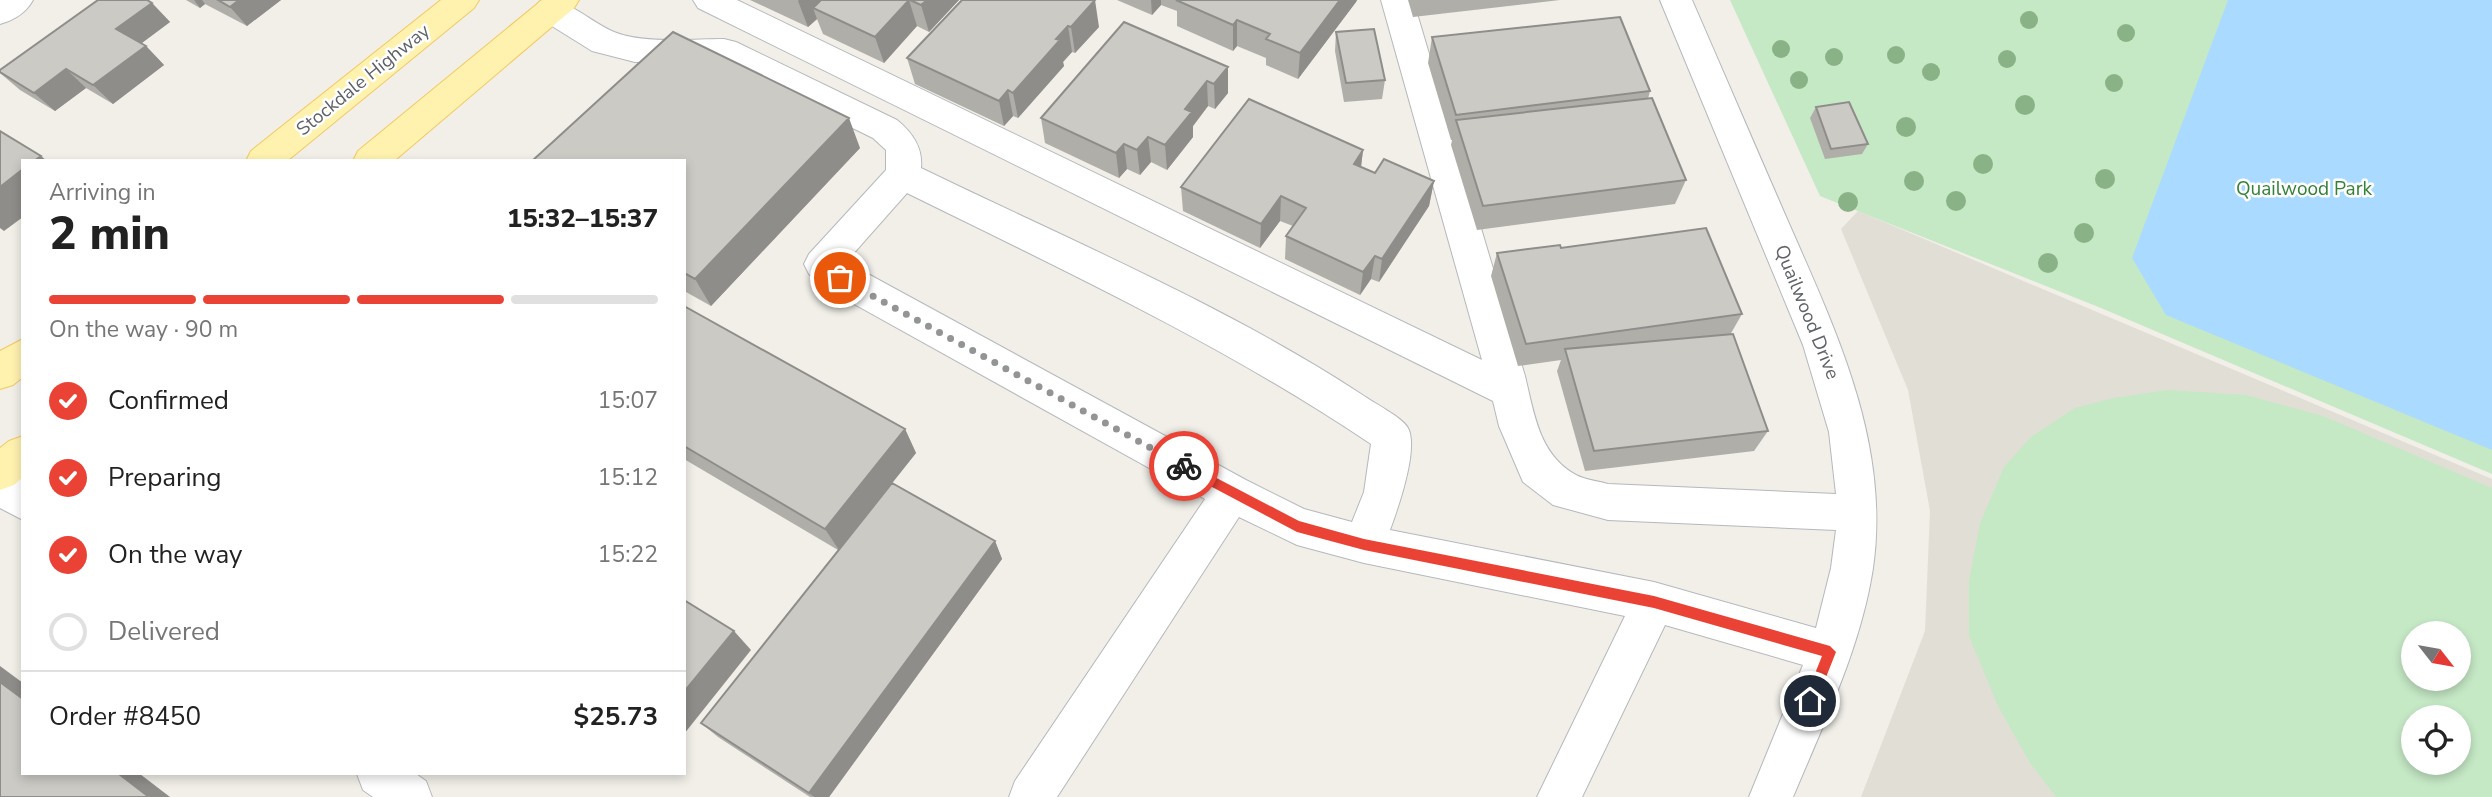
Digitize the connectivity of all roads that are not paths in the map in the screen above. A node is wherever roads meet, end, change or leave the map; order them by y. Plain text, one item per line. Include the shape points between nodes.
1 (17, 0) edge
2 (463, 0) edge
3 (709, 0) edge
4 (1397, 0) edge
5 (1676, 0) edge
6 (556, 5) edge
7 (0, 12) edge
8 (265, 159) edge
9 (372, 159) edge
10 (902, 175) junction
11 (21, 357) edge
12 (0, 373) edge
13 (1509, 391) junction
14 (21, 455) edge
15 (0, 472) edge
16 (0, 484) edge
17 (1232, 493) junction
18 (21, 500) edge
19 (1856, 513) junction
20 (1364, 544) junction
21 (1654, 602) junction
22 (1830, 652) junction
23 (380, 775) edge
24 (410, 797) edge
25 (1031, 797) edge
26 (1559, 797) edge
27 (1771, 797) edge

1 - 7 street
2 - 8 main road, Stockdale Highway
3 - 13 street
4 - 13 street
5 - 19 street, Quailwood Drive via 1830,362 1848,427
6 - 9 main road
6 - 10 street via 604,43 635,50 724,51 885,129 901,141 906,161
10 - 17 street via 822,264
10 - 20 street via 1243,343 1392,436 1384,492
11 - 12 main road
13 - 19 street via 1537,469 1567,492 1608,502
14 - 15 main road
16 - 18 street
17 - 20 street via 1297,526
17 - 25 street
19 - 22 street, Quailwood Drive via 1852,566
20 - 21 street
21 - 22 street
21 - 26 street
22 - 27 street, Quailwood Drive
23 - 24 street

